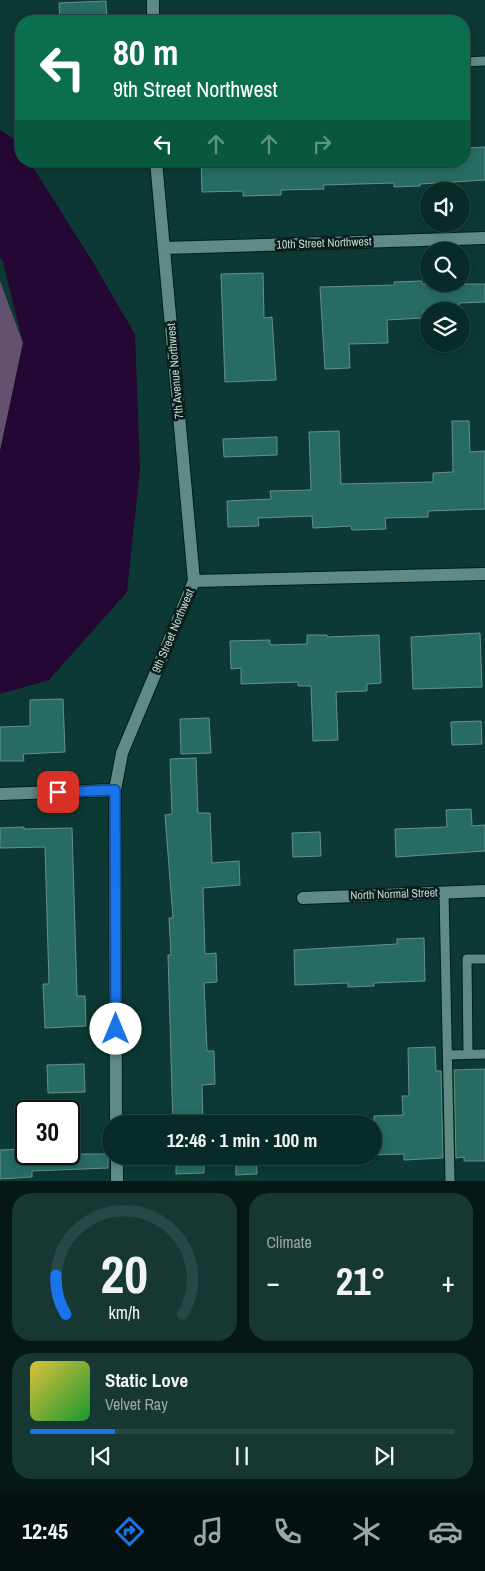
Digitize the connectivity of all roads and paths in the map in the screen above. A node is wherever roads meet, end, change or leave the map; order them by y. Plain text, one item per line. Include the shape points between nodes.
1 (152, 0) edge
2 (153, 15) edge
3 (485, 61) edge
4 (470, 62) edge
5 (157, 167) edge
6 (485, 238) edge
7 (164, 248) junction
8 (485, 574) edge
9 (194, 581) junction
10 (115, 790) junction
11 (0, 794) edge
12 (485, 891) edge
13 (444, 892) junction
14 (303, 898) dead end
15 (485, 959) edge
16 (468, 1054) junction
17 (485, 1054) edge
18 (448, 1055) junction
19 (116, 1115) edge
20 (116, 1165) edge
21 (117, 1181) edge
22 (450, 1181) edge

1 - 2 street
3 - 4 lane
5 - 7 street, 7th Avenue Northwest
6 - 7 street, 10th Street Northwest
7 - 9 street, 7th Avenue Northwest
8 - 9 street, 9th Street Northwest
9 - 10 street, 9th Street Northwest via 122,753
10 - 11 street
10 - 19 street
12 - 13 street, North Normal Street
13 - 14 street, North Normal Street
13 - 18 lane
15 - 16 lane via 466,959
16 - 17 lane
16 - 18 lane
18 - 22 lane
20 - 21 street

